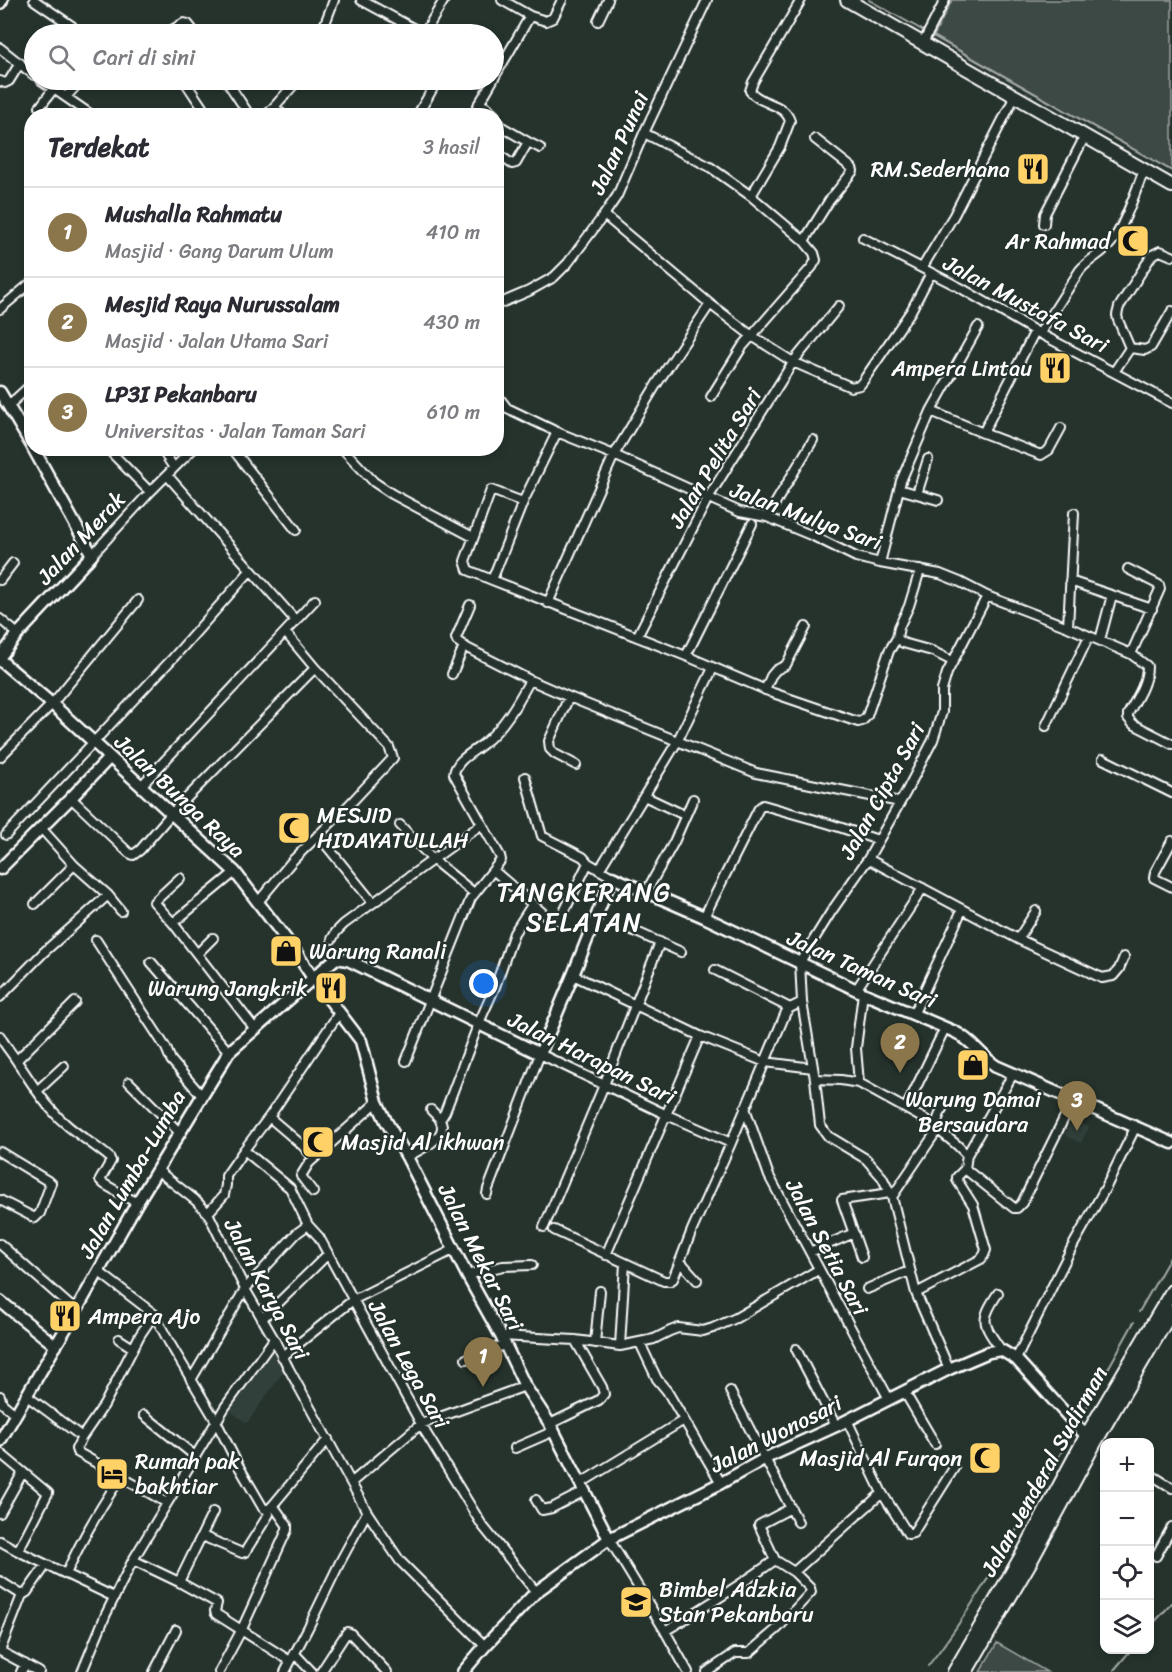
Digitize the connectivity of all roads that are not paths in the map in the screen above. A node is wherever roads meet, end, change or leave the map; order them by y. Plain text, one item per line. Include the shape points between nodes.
1 (34, 0) edge
2 (333, 0) edge
3 (361, 0) edge
4 (444, 0) edge
5 (502, 0) edge
6 (562, 0) edge
7 (608, 0) edge
8 (707, 0) edge
9 (801, 0) edge
10 (847, 0) edge
11 (945, 0) edge
12 (530, 16) junction
13 (598, 21) dead end
14 (69, 24) edge
15 (325, 24) edge
16 (405, 24) edge
17 (430, 24) edge
18 (924, 41) junction
19 (0, 48) edge
20 (504, 59) edge
21 (23, 66) joint
22 (0, 81) edge
23 (53, 90) edge
24 (57, 90) edge
25 (72, 90) edge
26 (191, 90) edge
27 (233, 90) edge
28 (289, 90) edge
29 (432, 90) edge
30 (486, 90) edge
31 (1015, 96) junction
32 (66, 97) junction
33 (479, 103) junction
34 (274, 107) edge
35 (40, 108) edge
36 (82, 108) edge
37 (203, 108) edge
38 (245, 108) edge
39 (422, 108) edge
40 (476, 108) edge
41 (488, 108) edge
42 (504, 128) edge
43 (644, 133) junction
44 (1085, 136) junction
45 (815, 139) dead end
46 (528, 142) junction
47 (540, 148) dead end
48 (504, 158) edge
49 (1144, 170) junction
50 (1172, 186) edge
51 (751, 196) junction
52 (604, 215) junction
53 (1044, 224) dead end
54 (863, 238) dead end
55 (804, 241) junction
56 (1171, 254) edge
57 (922, 268) junction
58 (931, 273) junction
59 (24, 289) edge
60 (504, 302) edge
61 (710, 304) junction
62 (838, 306) dead end
63 (0, 309) edge
64 (1172, 311) edge
65 (978, 327) dead end
66 (1038, 332) junction
67 (752, 336) junction
68 (1131, 348) junction
69 (793, 362) junction
70 (1114, 372) junction
71 (24, 391) edge
72 (0, 392) edge
73 (711, 397) dead end
74 (1172, 403) edge
75 (504, 404) edge
76 (8, 406) junction
77 (931, 411) junction
78 (1061, 428) dead end
79 (557, 432) junction
80 (24, 433) edge
81 (982, 433) junction
82 (813, 440) dead end
83 (614, 454) junction
84 (37, 456) edge
85 (115, 456) edge
86 (166, 456) edge
87 (186, 456) edge
88 (238, 456) edge
89 (350, 456) edge
90 (928, 459) dead end
91 (174, 468) junction
92 (167, 475) junction
93 (899, 489) junction
94 (150, 492) junction
95 (917, 494) junction
96 (708, 498) junction
97 (938, 500) dead end
98 (523, 502) junction
99 (1074, 513) dead end
100 (768, 518) junction
101 (752, 524) dead end
102 (296, 530) dead end
103 (473, 537) junction
104 (92, 555) junction
105 (13, 563) dead end
106 (880, 563) junction
107 (1128, 569) dead end
108 (920, 570) junction
109 (250, 571) junction
110 (0, 580) edge
111 (492, 580) junction
112 (1070, 581) junction
113 (1112, 595) junction
114 (987, 596) junction
115 (138, 600) dead end
116 (315, 600) dead end
117 (548, 603) junction
118 (470, 605) dead end
119 (1152, 609) junction
120 (0, 619) edge
121 (296, 621) junction
122 (806, 627) dead end
123 (1068, 627) junction
124 (285, 632) junction
125 (18, 634) junction
126 (1089, 636) junction
127 (637, 638) junction
128 (897, 638) junction
129 (1100, 640) junction
130 (464, 646) junction
131 (1131, 654) junction
132 (686, 656) junction
133 (0, 659) edge
134 (952, 661) junction
135 (315, 668) junction
136 (713, 668) junction
137 (452, 674) dead end
138 (530, 680) junction
139 (765, 690) junction
140 (569, 697) junction
141 (52, 704) junction
142 (1046, 726) dead end
143 (677, 742) junction
144 (94, 743) junction
145 (1172, 744) edge
146 (0, 757) edge
147 (109, 758) junction
148 (1103, 759) dead end
149 (576, 765) dead end
150 (525, 777) dead end
151 (141, 786) junction
152 (1172, 793) edge
153 (644, 796) junction
154 (71, 798) junction
155 (693, 799) dead end
156 (900, 802) junction
157 (172, 813) junction
158 (680, 813) dead end
159 (482, 824) junction
160 (400, 825) dead end
161 (41, 828) junction
162 (6, 835) dead end
163 (318, 835) junction
164 (878, 840) junction
165 (1172, 841) edge
166 (432, 859) junction
167 (868, 859) junction
168 (588, 863) junction
169 (74, 865) junction
170 (0, 869) edge
171 (493, 870) junction
172 (599, 870) junction
173 (234, 872) junction
174 (612, 877) junction
175 (180, 878) dead end
176 (1172, 887) edge
177 (923, 888) junction
178 (646, 892) junction
179 (474, 893) junction
180 (108, 895) junction
181 (258, 902) junction
182 (35, 903) dead end
183 (373, 903) junction
184 (532, 904) junction
185 (962, 910) junction
186 (121, 911) dead end
187 (1036, 911) dead end
188 (704, 917) junction
189 (173, 923) junction
190 (632, 930) dead end
191 (213, 938) dead end
192 (96, 939) dead end
193 (333, 939) dead end
194 (1018, 939) junction
195 (660, 942) junction
196 (681, 952) dead end
197 (197, 954) junction
198 (1124, 957) dead end
199 (151, 962) dead end
200 (800, 962) junction
201 (715, 970) dead end
202 (573, 975) junction
203 (313, 978) junction
204 (860, 991) junction
205 (0, 997) edge
206 (75, 1002) dead end
207 (430, 1002) junction
208 (802, 1002) junction
209 (636, 1006) junction
210 (790, 1008) junction
211 (339, 1013) junction
212 (913, 1015) junction
213 (478, 1025) junction
214 (945, 1028) junction
215 (255, 1029) junction
216 (0, 1036) edge
217 (700, 1036) junction
218 (3, 1051) edge
219 (229, 1052) junction
220 (540, 1054) junction
221 (17, 1060) junction
222 (406, 1061) dead end
223 (765, 1062) junction
224 (64, 1066) dead end
225 (813, 1068) junction
226 (1013, 1074) junction
227 (815, 1079) junction
228 (129, 1082) dead end
229 (859, 1083) junction
230 (604, 1085) junction
231 (37, 1091) junction
232 (201, 1095) junction
233 (1073, 1101) junction
234 (377, 1102) junction
235 (944, 1104) dead end
236 (745, 1108) junction
237 (906, 1108) junction
238 (431, 1110) dead end
239 (667, 1115) junction
240 (269, 1117) junction
241 (439, 1118) junction
242 (936, 1128) junction
243 (1135, 1128) junction
244 (180, 1133) junction
245 (731, 1143) junction
246 (1172, 1143) edge
247 (244, 1150) junction
248 (0, 1152) edge
249 (967, 1155) junction
250 (407, 1157) junction
251 (314, 1158) junction
252 (965, 1169) junction
253 (157, 1170) junction
254 (313, 1192) dead end
255 (487, 1194) dead end
256 (891, 1195) junction
257 (0, 1200) edge
258 (137, 1203) junction
259 (208, 1213) junction
260 (308, 1225) junction
261 (544, 1227) dead end
262 (554, 1230) dead end
263 (854, 1233) junction
264 (0, 1244) edge
265 (455, 1250) junction
266 (810, 1251) junction
267 (328, 1254) junction
268 (606, 1255) junction
269 (862, 1257) dead end
270 (680, 1261) junction
271 (625, 1263) junction
272 (532, 1265) dead end
273 (818, 1270) junction
274 (909, 1271) junction
275 (98, 1272) junction
276 (467, 1275) junction
277 (697, 1280) dead end
278 (245, 1289) junction
279 (867, 1289) dead end
280 (600, 1291) dead end
281 (1172, 1291) edge
282 (916, 1293) junction
283 (998, 1293) dead end
284 (353, 1300) junction
285 (0, 1301) edge
286 (76, 1311) junction
287 (1172, 1311) edge
288 (154, 1314) junction
289 (262, 1319) junction
290 (119, 1339) dead end
291 (274, 1339) junction
292 (502, 1340) junction
293 (575, 1340) junction
294 (595, 1342) junction
295 (640, 1343) junction
296 (56, 1346) junction
297 (620, 1346) junction
298 (133, 1348) junction
299 (796, 1349) dead end
300 (1001, 1350) junction
301 (282, 1357) junction
302 (466, 1359) dead end
303 (1016, 1359) junction
304 (949, 1369) junction
305 (191, 1380) junction
306 (525, 1386) junction
307 (730, 1391) dead end
308 (904, 1391) junction
309 (0, 1396) edge
310 (27, 1396) junction
311 (889, 1399) junction
312 (15, 1414) junction
313 (144, 1415) dead end
314 (684, 1420) junction
315 (847, 1420) junction
316 (216, 1421) junction
317 (421, 1424) junction
318 (836, 1426) junction
319 (552, 1428) junction
320 (82, 1437) junction
321 (328, 1439) junction
322 (0, 1441) edge
323 (1096, 1441) edge
324 (935, 1444) dead end
325 (515, 1448) dead end
326 (0, 1453) edge
327 (195, 1456) junction
328 (766, 1458) junction
329 (954, 1468) dead end
330 (23, 1472) junction
331 (121, 1477) junction
332 (1154, 1477) edge
333 (352, 1482) junction
334 (721, 1483) junction
335 (583, 1487) junction
336 (1172, 1488) edge
337 (882, 1493) junction
338 (536, 1500) dead end
339 (167, 1503) junction
340 (271, 1508) junction
341 (791, 1508) junction
342 (213, 1512) dead end
343 (367, 1512) junction
344 (0, 1513) edge
345 (798, 1522) dead end
346 (1172, 1527) edge
347 (202, 1536) junction
348 (609, 1539) junction
349 (0, 1541) edge
350 (18, 1551) junction
351 (1156, 1556) dead end
352 (133, 1560) junction
353 (775, 1560) junction
354 (46, 1565) junction
355 (794, 1572) junction
356 (66, 1574) junction
357 (0, 1581) edge
358 (179, 1582) junction
359 (536, 1592) junction
360 (22, 1595) junction
361 (114, 1597) junction
362 (242, 1629) junction
363 (177, 1630) dead end
364 (665, 1631) junction
365 (485, 1646) junction
366 (294, 1653) junction
367 (290, 1661) junction
368 (25, 1664) junction
369 (21, 1672) edge
370 (39, 1672) edge
371 (82, 1672) edge
372 (154, 1672) edge
373 (219, 1672) edge
374 (285, 1672) edge
375 (312, 1672) edge
376 (321, 1672) edge
377 (387, 1672) edge
378 (463, 1672) edge
379 (688, 1672) edge
380 (707, 1672) edge
381 (954, 1672) edge
382 (966, 1672) edge

1 - 14 street
2 - 15 street
3 - 16 street
4 - 17 street
5 - 12 street
6 - 12 street via 553,18 546,21
7 - 13 street
8 - 43 street, Jalan Punai
9 - 51 street via 750,91 787,113 790,121 780,147
10 - 18 main road
11 - 18 street
12 - 20 street
18 - 31 main road
19 - 21 street
21 - 22 street via 9,81
23 - 35 street
24 - 32 street
25 - 32 street
26 - 37 street
27 - 38 street
28 - 34 street
29 - 39 street
30 - 33 street
31 - 44 main road
31 - 57 street
32 - 36 street
33 - 40 street
33 - 41 street
42 - 46 street
43 - 51 street via 710,167
43 - 52 street, Jalan Punai via 617,196
44 - 49 main road
44 - 53 street via 1045,214
45 - 55 street via 853,171
46 - 47 street
46 - 48 street via 516,163
49 - 50 main road
49 - 66 street via 1114,239 1080,270
51 - 55 street
52 - 60 street via 554,277
52 - 61 street, Jalan Punai
54 - 57 street, Jalan Mustafa Sari
55 - 67 street via 816,260
56 - 68 street via 1160,251 1152,255 1119,307 1118,320
57 - 58 street, Jalan Mustafa Sari
58 - 66 street, Jalan Mustafa Sari
58 - 69 street, Jalan Punai via 906,320 860,385 851,387
59 - 63 street
61 - 67 street, Jalan Punai
61 - 83 street
62 - 69 street, Jalan Pelita Sari
64 - 68 street via 1151,347
65 - 77 street
66 - 70 street, Jalan Mustafa Sari
66 - 81 street
67 - 69 street, Jalan Punai
67 - 73 street
68 - 70 street
69 - 96 street, Jalan Pelita Sari
70 - 74 street, Jalan Mustafa Sari
71 - 76 street
72 - 76 street
75 - 79 street, Jalan Mulya Sari
76 - 80 street
77 - 81 street
77 - 93 street
78 - 81 street via 1049,450 1041,455
79 - 83 street, Jalan Mulya Sari
79 - 98 street
82 - 100 street
83 - 96 street, Jalan Mulya Sari
83 - 117 street
84 - 104 street
85 - 94 street
86 - 91 street
87 - 91 street, Jalan Merak
88 - 102 street
89 - 103 street via 374,482 392,494
90 - 95 street
91 - 92 street, Jalan Merak
92 - 94 street, Jalan Merak
92 - 109 street
93 - 95 street
93 - 106 street
94 - 104 street, Jalan Merak
95 - 97 street
96 - 100 street, Jalan Mulya Sari via 740,512
96 - 127 street, Jalan Pelita Sari
98 - 103 street via 491,490
98 - 111 street
99 - 112 street
100 - 106 street, Jalan Mulya Sari
101 - 132 street
103 - 111 street via 466,566
104 - 125 street, Jalan Merak
105 - 110 street
106 - 108 street, Jalan Mulya Sari
107 - 119 street via 1159,585
108 - 114 street, Jalan Mulya Sari via 940,574
108 - 128 street
109 - 121 street
109 - 144 street
111 - 117 street
112 - 113 street
112 - 123 street
113 - 119 street
113 - 129 street
114 - 123 street, Jalan Mulya Sari
114 - 134 street, Jalan Cipta Sari
115 - 141 street
116 - 121 street
117 - 127 street
118 - 130 street via 456,638
119 - 131 street
120 - 125 street
121 - 124 street
122 - 139 street via 786,665 776,670
123 - 126 street, Jalan Mulya Sari
124 - 135 street
124 - 151 street
125 - 133 street, Jalan Merak
126 - 129 street, Jalan Mulya Sari
126 - 142 street
127 - 132 street
128 - 134 street
128 - 139 street via 862,721
129 - 131 street, Jalan Mulya Sari
130 - 137 street
130 - 138 street
131 - 145 street via 1147,666 1147,673 1128,718
132 - 136 street
133 - 141 street, Jalan Bunga Raya
134 - 156 street, Jalan Cipta Sari via 942,690 939,725
135 - 157 street
135 - 163 street via 389,747 393,758
136 - 139 street
136 - 143 street
138 - 140 street
138 - 159 street via 503,724 455,768 454,774
140 - 143 street
140 - 149 street via 549,741 555,754
141 - 144 street, Jalan Bunga Raya
141 - 146 street
143 - 153 street
143 - 156 street via 756,773
144 - 147 street, Jalan Bunga Raya
144 - 162 street
147 - 151 street, Jalan Bunga Raya
147 - 154 street
148 - 152 street
150 - 168 street, Jalan Taman Sari via 542,836
151 - 157 street, Jalan Bunga Raya
153 - 158 street
153 - 172 street
154 - 157 street via 132,855
154 - 161 street
155 - 178 street
156 - 164 street, Jalan Cipta Sari
157 - 173 street, Jalan Bunga Raya
159 - 166 street
159 - 171 street via 500,856
160 - 166 street
161 - 169 street
161 - 170 street
163 - 181 street
163 - 183 street
164 - 167 street, Jalan Cipta Sari
164 - 188 street via 763,806
165 - 176 street via 1154,878
166 - 179 street
166 - 183 street
167 - 177 street
167 - 200 street, Jalan Cipta Sari
168 - 172 street, Jalan Taman Sari
168 - 184 street via 560,920 551,920
169 - 180 street
169 - 182 street
171 - 179 street
171 - 184 street
172 - 174 street, Jalan Taman Sari
173 - 181 street, Jalan Bunga Raya
173 - 189 street
174 - 178 street, Jalan Taman Sari
174 - 202 street
175 - 189 street via 154,902
177 - 185 street
177 - 204 street
178 - 188 street, Jalan Taman Sari
179 - 207 street
180 - 186 street
180 - 205 street
181 - 203 street, Jalan Bunga Raya
183 - 193 street via 344,924
184 - 213 street via 514,933
185 - 194 street
185 - 212 street
187 - 194 street
188 - 200 street, Jalan Taman Sari
189 - 197 street
190 - 195 street
191 - 197 street
192 - 232 street via 171,1060
194 - 198 street via 1102,978 1113,976
195 - 196 street
195 - 209 street
197 - 215 street
199 - 219 street
200 - 204 street, Jalan Taman Sari
200 - 208 street
201 - 210 street
202 - 209 street
202 - 220 street
203 - 207 street, Jalan Harapan Sari via 336,958 348,960
203 - 211 street, Jalan Mekar Sari
203 - 215 street, Jalan Lumba-Lumba
204 - 212 street, Jalan Taman Sari
204 - 229 street via 856,1048
206 - 221 street
207 - 213 street, Jalan Harapan Sari
207 - 222 street
208 - 210 street
208 - 225 street
209 - 217 street
209 - 230 street
210 - 223 street
211 - 234 street, Jalan Mekar Sari via 361,1041
211 - 240 street
212 - 214 street, Jalan Taman Sari
213 - 220 street, Jalan Harapan Sari
213 - 241 street via 445,1112
214 - 226 street, Jalan Taman Sari via 964,1036 988,1061
214 - 237 street
215 - 219 street, Jalan Lumba-Lumba
216 - 218 street
217 - 223 street
217 - 239 street
218 - 221 street
219 - 232 street, Jalan Lumba-Lumba
220 - 230 street, Jalan Harapan Sari
220 - 255 street
221 - 231 street
223 - 225 street
223 - 236 street
224 - 231 street
225 - 227 street
226 - 233 street, Jalan Taman Sari
226 - 249 street
227 - 229 street
227 - 256 street via 824,1131 871,1164
228 - 244 street
229 - 237 street
230 - 239 street, Jalan Harapan Sari
230 - 261 street
231 - 258 street via 73,1131 109,1157 111,1161 100,1180
232 - 244 street, Jalan Lumba-Lumba
233 - 243 street, Jalan Taman Sari
233 - 252 street via 1017,1208
234 - 250 street, Jalan Mekar Sari
234 - 251 street
235 - 242 street
236 - 245 street
236 - 266 street, Jalan Setia Sari via 769,1176
237 - 242 street
238 - 241 street
239 - 245 street, Jalan Harapan Sari
239 - 268 street
240 - 247 street
240 - 251 street
241 - 250 street via 442,1130 434,1142
242 - 249 street
242 - 256 street
243 - 246 street, Jalan Taman Sari
243 - 303 street
244 - 253 street, Jalan Lumba-Lumba
245 - 270 street
247 - 259 street via 226,1176 224,1195
247 - 260 street, Jalan Lega Sari via 290,1188
248 - 257 street via 51,1183 35,1218
249 - 252 street
250 - 265 street, Jalan Mekar Sari
251 - 254 street via 301,1176
252 - 282 street via 957,1180 973,1205 986,1250 981,1259
253 - 258 street, Jalan Lumba-Lumba
253 - 259 street, Jalan Karya Sari
256 - 263 street via 842,1200
256 - 274 street
258 - 275 street, Jalan Lumba-Lumba
259 - 278 street, Jalan Karya Sari
260 - 267 street, Jalan Lega Sari
260 - 278 street
262 - 268 street
263 - 266 street
263 - 269 street
264 - 286 street
265 - 276 street, Jalan Mekar Sari
265 - 284 street
266 - 273 street, Jalan Setia Sari
267 - 284 street, Jalan Lega Sari
267 - 289 street
268 - 271 street
270 - 271 street via 670,1281
270 - 277 street
271 - 297 street
272 - 276 street via 504,1266
273 - 295 street via 713,1328 674,1329
273 - 311 street, Jalan Setia Sari
274 - 279 street
274 - 282 street
275 - 286 street, Jalan Lumba-Lumba
275 - 288 street
276 - 292 street, Jalan Mekar Sari
278 - 289 street, Jalan Karya Sari
278 - 305 street
280 - 294 street
281 - 323 main road, Jalan Jenderal Sudirman
282 - 304 street
283 - 300 street via 984,1321
284 - 301 street
284 - 317 street, Jalan Lega Sari
285 - 296 street
286 - 296 street, Jalan Lumba-Lumba
287 - 323 main road, Jalan Jenderal Sudirman
288 - 298 street
288 - 305 street
289 - 291 street, Jalan Karya Sari
290 - 298 street
291 - 301 street, Jalan Karya Sari
291 - 316 street
292 - 293 street
292 - 302 street
292 - 306 street, Jalan Mekar Sari
293 - 294 street
293 - 319 street via 604,1394
294 - 297 street
295 - 297 street
295 - 314 street via 657,1379
296 - 310 street, Jalan Lumba-Lumba
298 - 320 street via 104,1405
299 - 318 street
300 - 303 street
300 - 304 street, Jalan Wonosari
301 - 321 street, Jalan Karya Sari
303 - 323 street
304 - 308 street, Jalan Wonosari
305 - 316 street
306 - 317 street
306 - 319 street, Jalan Mekar Sari
307 - 328 street
308 - 311 street, Jalan Wonosari
308 - 324 street
309 - 312 street
310 - 312 street, Jalan Lumba-Lumba
310 - 320 street
311 - 315 street, Jalan Wonosari
312 - 322 street, Jalan Lumba-Lumba
313 - 327 street
314 - 334 street
314 - 335 street
315 - 318 street, Jalan Wonosari
315 - 337 street
316 - 327 street
316 - 340 street via 263,1508
317 - 333 street
317 - 359 street, Jalan Lega Sari via 482,1525
318 - 328 street, Jalan Wonosari
319 - 325 street
319 - 335 street, Jalan Mekar Sari
320 - 331 street via 77,1452
321 - 333 street, Jalan Karya Sari
321 - 340 street
323 - 381 main road, Jalan Jenderal Sudirman via 1023,1553
323 - 382 main road, Jalan Jenderal Sudirman
326 - 330 street
327 - 339 street
328 - 334 street, Jalan Wonosari
328 - 341 street
329 - 337 street via 912,1533 905,1532
330 - 344 street
330 - 350 street via 48,1493
331 - 339 street
331 - 356 street
332 - 336 street
333 - 343 street, Jalan Karya Sari
334 - 348 street, Jalan Wonosari
335 - 338 street via 552,1508 542,1510
335 - 348 street, Jalan Mekar Sari
337 - 355 street
339 - 352 street
340 - 347 street via 246,1552
340 - 362 street via 287,1530
341 - 345 street
341 - 353 street via 759,1525
342 - 347 street
343 - 365 street, Jalan Karya Sari via 400,1561
343 - 366 street
346 - 351 street
347 - 358 street
348 - 359 street, Jalan Wonosari
348 - 364 street, Jalan Mekar Sari
349 - 350 street
350 - 354 street
352 - 358 street
352 - 361 street
353 - 355 street
353 - 364 street
354 - 356 street
354 - 360 street
355 - 380 street via 811,1592 749,1653 735,1653
356 - 361 street
357 - 360 street
358 - 362 street via 217,1603 216,1614
359 - 365 street, Jalan Wonosari
360 - 368 street via 0,1652
361 - 371 street
362 - 367 street
362 - 373 street
363 - 372 street
364 - 379 street, Jalan Mekar Sari
365 - 378 street, Jalan Wonosari
366 - 367 street
366 - 375 street
367 - 374 street
368 - 369 street
368 - 370 street
376 - 377 street via 347,1632

